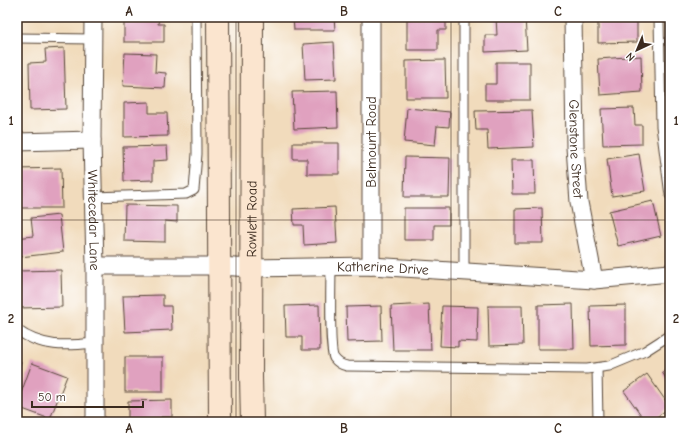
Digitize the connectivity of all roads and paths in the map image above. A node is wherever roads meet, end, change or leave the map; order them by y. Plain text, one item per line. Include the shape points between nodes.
1 (93, 17) edge
2 (196, 17) edge
3 (218, 17) edge
4 (252, 17) edge
5 (371, 17) edge
6 (464, 17) edge
7 (573, 17) edge
8 (659, 17) edge
9 (17, 38) edge
10 (93, 39) junction
11 (92, 140) junction
12 (17, 142) edge
13 (670, 194) edge
14 (93, 197) junction
15 (95, 266) junction
16 (219, 266) junction
17 (371, 266) junction
18 (331, 267) junction
19 (251, 268) junction
20 (464, 272) junction
21 (670, 273) edge
22 (594, 280) junction
23 (17, 330) edge
24 (670, 336) edge
25 (95, 343) junction
26 (597, 368) junction
27 (94, 422) edge
28 (220, 422) edge
29 (252, 422) edge
30 (598, 422) edge

1 - 10 street, Whitecedar Lane
2 - 14 lane via 197,154 194,190 186,194
3 - 16 main road
4 - 19 main road, Rowlett Road
5 - 17 street, Belmount Road
6 - 20 lane
7 - 22 street, Glenstone Street via 575,147 579,202
8 - 13 lane via 661,126
9 - 10 lane
10 - 11 street, Whitecedar Lane
11 - 12 street
11 - 14 street, Whitecedar Lane
14 - 15 street, Whitecedar Lane
15 - 16 street, Katherine Drive
15 - 25 street, Whitecedar Lane
16 - 19 street, Katherine Drive
16 - 28 main road
17 - 18 street, Katherine Drive
17 - 20 street, Katherine Drive
18 - 19 street, Katherine Drive
18 - 26 lane via 331,342 333,357 341,364
19 - 29 main road, Rowlett Road
20 - 22 street, Katherine Drive
21 - 22 street, Katherine Drive
23 - 25 lane via 40,342 64,345
24 - 26 lane via 645,351 610,366
25 - 27 street, Whitecedar Lane
26 - 30 lane

